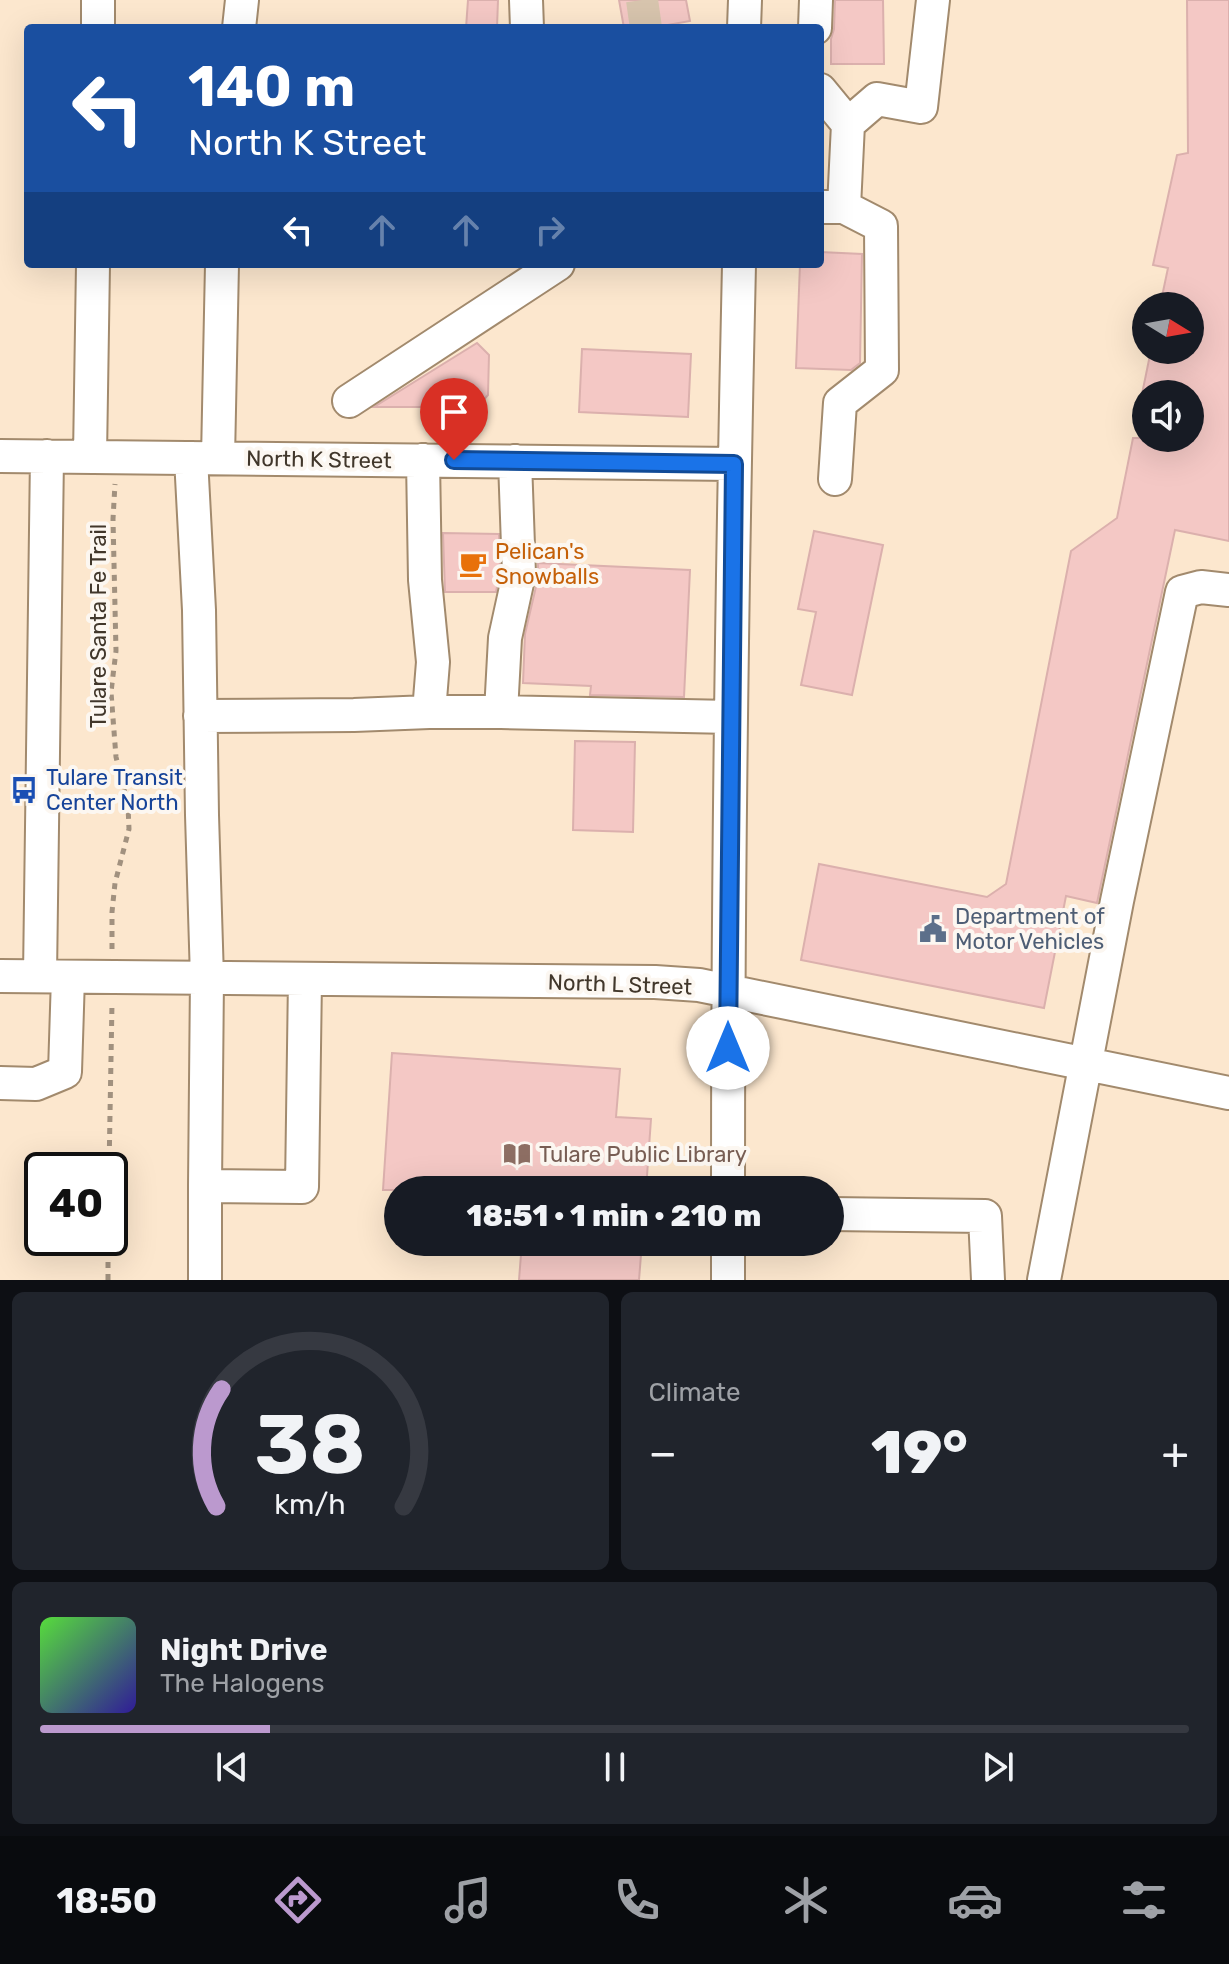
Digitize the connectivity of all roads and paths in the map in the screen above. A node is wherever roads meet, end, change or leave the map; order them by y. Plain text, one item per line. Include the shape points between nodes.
1 (526, 0) edge
2 (745, 0) edge
3 (816, 0) edge
4 (933, 0) edge
5 (527, 24) edge
6 (744, 24) edge
7 (815, 24) edge
8 (824, 95) edge
9 (848, 124) junction
10 (832, 207) edge
11 (93, 268) edge
12 (222, 268) edge
13 (552, 268) edge
14 (739, 268) edge
15 (349, 401) dead end
16 (0, 456) edge
17 (47, 456) junction
18 (103, 456) junction
19 (204, 458) junction
20 (423, 460) junction
21 (515, 461) junction
22 (734, 464) junction
23 (835, 479) dead end
24 (1229, 590) edge
25 (429, 712) junction
26 (501, 712) junction
27 (200, 716) junction
28 (731, 717) junction
29 (0, 976) edge
30 (54, 976) junction
31 (112, 978) junction
32 (207, 978) junction
33 (305, 979) junction
34 (728, 992) junction
35 (1085, 1064) junction
36 (0, 1083) edge
37 (1229, 1093) edge
38 (109, 1152) edge
39 (728, 1176) edge
40 (205, 1186) junction
41 (844, 1214) edge
42 (108, 1256) edge
43 (728, 1256) edge
44 (108, 1280) edge
45 (205, 1280) edge
46 (728, 1280) edge
47 (988, 1280) edge
48 (1044, 1280) edge

1 - 5 street
2 - 6 street
3 - 7 street
4 - 9 street via 921,107 877,99
8 - 9 street
9 - 10 street
10 - 23 street via 881,226 882,370 840,403
11 - 18 street
12 - 19 street
13 - 15 street
14 - 22 street
16 - 17 street, North K Street
17 - 18 street, North K Street
17 - 30 street
18 - 19 street, North K Street
18 - 31 path, Tulare Santa Fe Trail via 113,519 116,651 111,692 129,829 115,883
19 - 20 street, North K Street
19 - 27 street
20 - 21 street, North K Street
20 - 25 street via 433,662
21 - 22 street, North K Street
21 - 26 street via 519,574 505,638
22 - 28 street
24 - 35 street via 1201,587 1182,592
25 - 26 street
25 - 27 street
26 - 28 street
27 - 32 street
28 - 34 street
29 - 30 street, North L Street
30 - 31 street, North L Street
30 - 36 street via 65,1072 36,1084
31 - 32 street, North L Street
31 - 38 path, Tulare Santa Fe Trail
32 - 33 street, North L Street
32 - 40 street
33 - 34 street, North L Street via 655,982
33 - 40 street via 302,1187
34 - 35 street, North L Street
34 - 39 street
35 - 37 street, North L Street
35 - 48 street
40 - 45 street
41 - 47 street via 985,1216
42 - 44 path
43 - 46 street

